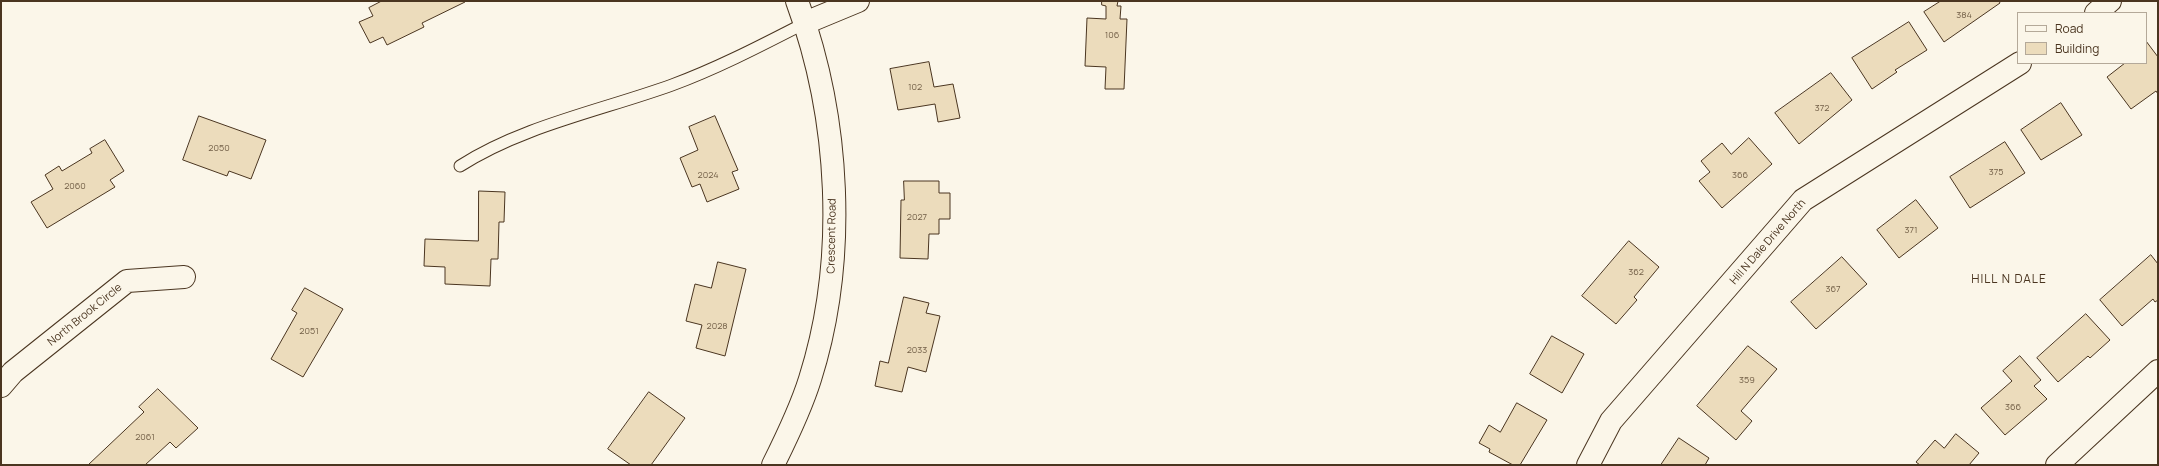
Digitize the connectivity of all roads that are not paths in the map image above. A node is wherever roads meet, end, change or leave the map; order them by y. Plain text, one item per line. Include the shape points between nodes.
1 (796, 1) edge
2 (858, 1) edge
3 (2110, 1) edge
4 (2097, 12) edge
5 (805, 23) junction
6 (2018, 64) edge
7 (460, 166) dead end
8 (184, 277) dead end
9 (2158, 371) edge
10 (1, 386) edge
11 (773, 465) edge
12 (1588, 465) edge
13 (2057, 465) edge

1 - 5 street, Crescent Road
2 - 5 street
3 - 4 street
5 - 7 lane via 754,50 673,84 567,119 481,152
5 - 11 street, Crescent Road via 821,88 833,168 834,242 830,292 810,379
6 - 12 street, Hill N Dale Drive North via 1803,200 1611,422
8 - 10 street, North Brook Circle via 127,281 13,372
9 - 13 street

